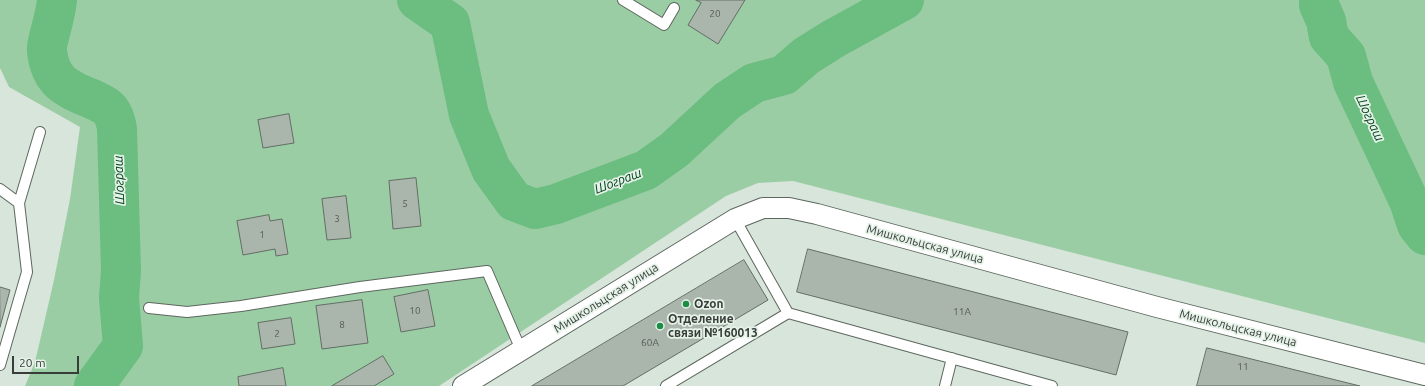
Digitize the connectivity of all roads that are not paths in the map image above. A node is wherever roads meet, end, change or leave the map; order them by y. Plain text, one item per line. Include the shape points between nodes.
1 (623, 0) edge
2 (674, 8) dead end
3 (40, 132) dead end
4 (0, 189) edge
5 (19, 203) junction
6 (735, 219) junction
7 (149, 308) dead end
8 (788, 314) junction
9 (521, 350) junction
10 (952, 358) junction
11 (0, 365) edge
12 (1425, 375) edge
13 (471, 384) edge
14 (666, 386) edge
15 (944, 386) edge
16 (1052, 386) edge

1 - 2 lane via 664,25
3 - 5 lane
4 - 5 lane
5 - 11 lane via 27,272
6 - 8 lane
6 - 9 street, Мишкольцская улица
6 - 12 street, Мишкольцская улица via 763,208 789,208 817,214 1157,308
7 - 9 lane via 187,312 487,271
8 - 10 lane
8 - 14 lane
9 - 13 street, Мишкольцская улица
10 - 15 lane
10 - 16 lane

